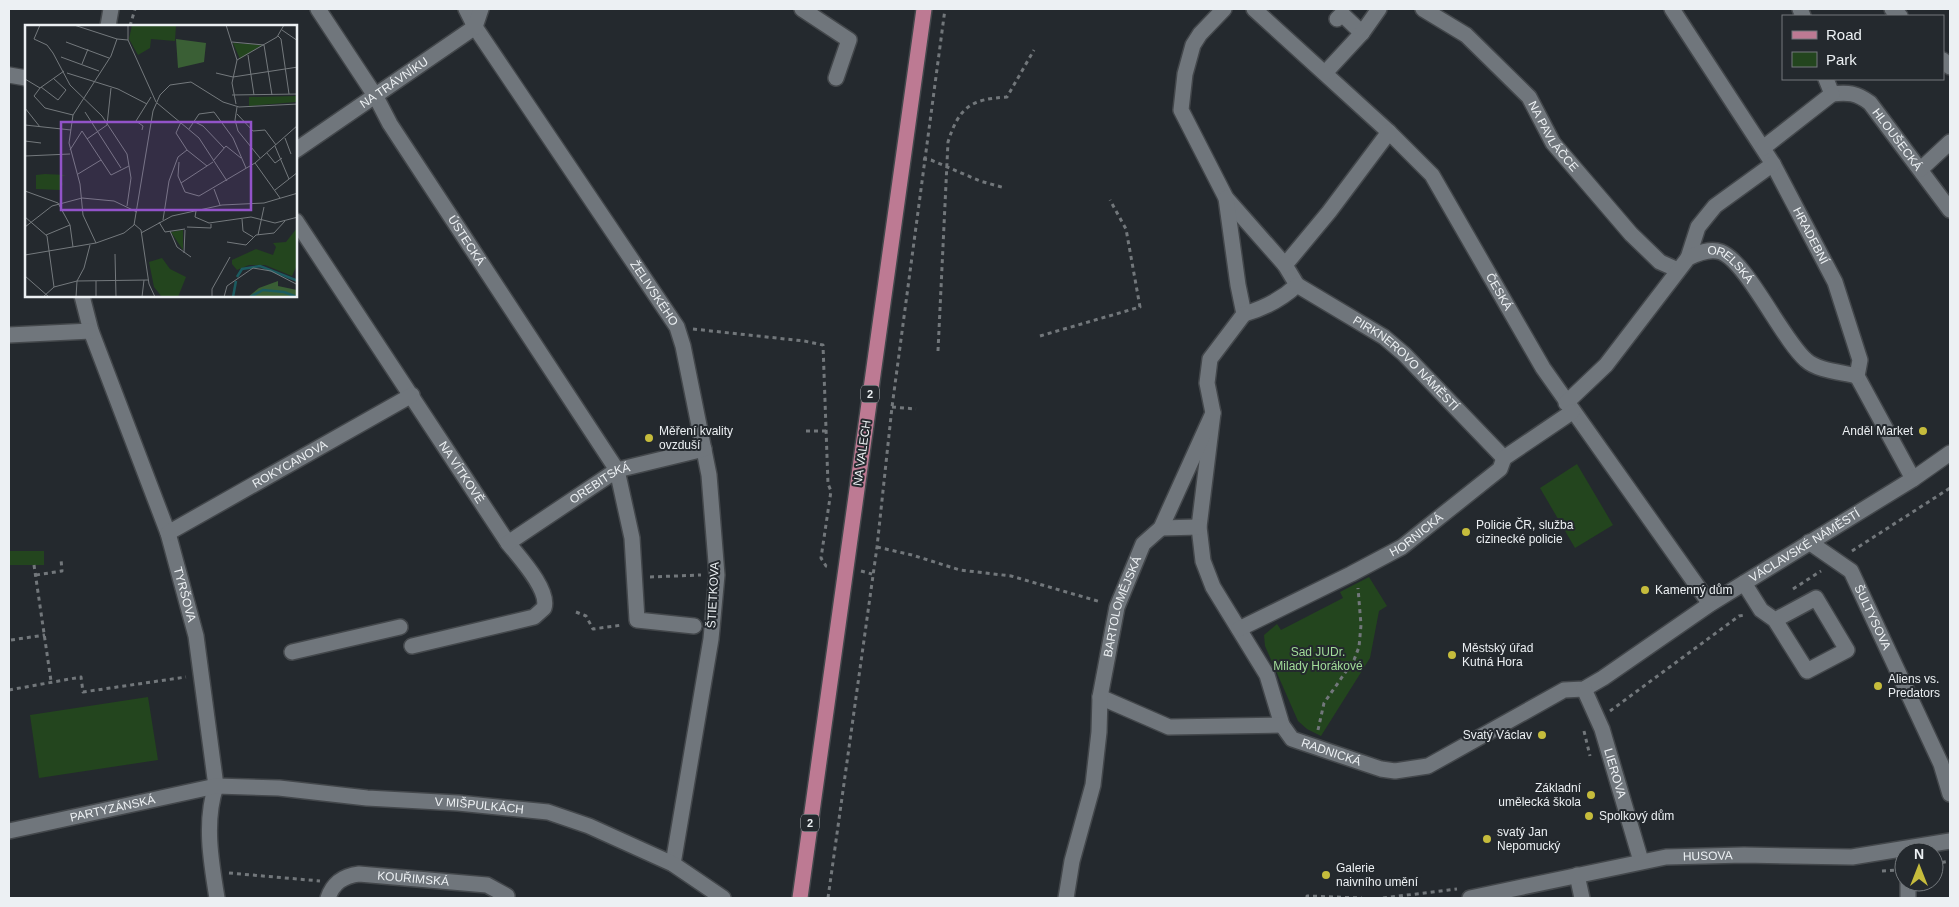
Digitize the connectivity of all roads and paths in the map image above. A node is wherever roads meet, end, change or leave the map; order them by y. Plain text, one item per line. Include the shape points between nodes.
1 (111, 9) edge
2 (135, 9) edge
3 (318, 9) edge
4 (466, 9) edge
5 (481, 9) edge
6 (802, 9) edge
7 (924, 9) edge
8 (945, 9) edge
9 (1224, 9) edge
10 (1254, 9) edge
11 (1379, 9) edge
12 (1423, 9) edge
13 (1672, 9) edge
14 (1337, 19) dead end
15 (108, 25) edge
16 (130, 25) edge
17 (475, 27) junction
18 (1362, 33) junction
19 (1034, 50) dead end
20 (1325, 73) junction
21 (9, 76) edge
22 (25, 78) edge
23 (836, 78) dead end
24 (1826, 80) edge
25 (1832, 94) junction
26 (376, 97) junction
27 (1389, 132) junction
28 (1950, 142) edge
29 (298, 149) edge
30 (1766, 159) junction
31 (931, 160) dead end
32 (948, 167) junction
33 (1921, 169) junction
34 (1005, 188) dead end
35 (1226, 198) junction
36 (1110, 200) dead end
37 (1950, 210) edge
38 (298, 224) edge
39 (1688, 258) junction
40 (1285, 265) junction
41 (1678, 270) junction
42 (1297, 285) junction
43 (84, 299) edge
44 (1244, 314) junction
45 (677, 327) junction
46 (91, 331) junction
47 (9, 336) edge
48 (1040, 336) dead end
49 (938, 352) dead end
50 (1857, 376) junction
51 (412, 395) junction
52 (892, 407) junction
53 (1569, 407) junction
54 (916, 409) dead end
55 (1213, 413) junction
56 (806, 431) dead end
57 (826, 431) junction
58 (704, 449) junction
59 (1950, 453) edge
60 (1504, 458) junction
61 (616, 470) junction
62 (1913, 479) junction
63 (1950, 488) edge
64 (1199, 527) junction
65 (1161, 528) junction
66 (168, 533) junction
67 (1808, 542) junction
68 (508, 543) junction
69 (877, 547) junction
70 (61, 559) dead end
71 (1835, 562) junction
72 (34, 566) dead end
73 (846, 569) junction
74 (36, 575) junction
75 (716, 575) junction
76 (634, 578) junction
77 (1744, 583) junction
78 (1359, 589) dead end
79 (1786, 594) dead end
80 (1710, 604) junction
81 (1118, 607) junction
82 (1761, 610) junction
83 (576, 612) dead end
84 (637, 620) junction
85 (1776, 620) junction
86 (694, 626) dead end
87 (400, 627) dead end
88 (1238, 629) junction
89 (44, 634) junction
90 (11, 640) dead end
91 (412, 646) dead end
92 (292, 652) dead end
93 (169, 679) dead end
94 (51, 681) junction
95 (1584, 689) junction
96 (9, 690) edge
97 (1100, 697) junction
98 (1598, 720) junction
99 (1282, 725) junction
100 (1312, 746) junction
101 (1591, 759) dead end
102 (216, 786) junction
103 (1950, 794) edge
104 (9, 831) edge
105 (1894, 852) edge
106 (1641, 861) junction
107 (673, 864) junction
108 (212, 867) junction
109 (1577, 875) junction
110 (338, 882) junction
111 (1424, 892) junction
112 (1466, 893) edge
113 (507, 896) dead end
114 (217, 898) edge
115 (328, 898) edge
116 (723, 898) edge
117 (800, 898) edge
118 (828, 898) edge
119 (1066, 898) edge
120 (1307, 898) edge
121 (1362, 898) edge
122 (1382, 898) edge
123 (1426, 898) edge
124 (1582, 898) edge

1 - 15 street
2 - 16 path
3 - 26 street, ÚSTECKÁ
4 - 17 street, ŽELIVSKÉHO
5 - 17 street
6 - 23 street via 849,40
7 - 73 main road, NA VALECH / 2
8 - 52 path
9 - 35 street, PIRKNEROVO NÁMĚSTÍ via 1193,45 1185,74 1181,110
10 - 20 street, ČESKÁ
11 - 18 street
12 - 41 street, NA PAVLÁČCE via 1466,35 1529,97 1553,143 1630,234 1660,262
13 - 30 street, HRADEBNÍ
14 - 18 street via 1342,14
17 - 26 street, NA TRÁVNÍKU
17 - 45 street, ŽELIVSKÉHO
18 - 20 street
19 - 32 path via 1007,97 987,98 968,105 954,122 948,142
20 - 27 street, ČESKÁ
21 - 22 street
24 - 25 street
25 - 30 street
25 - 33 street, HLOUŠECKÁ via 1848,92 1870,103
26 - 29 street, NA TRÁVNÍKU
26 - 61 street, ÚSTECKÁ via 390,124
27 - 40 street via 1330,212
27 - 53 street, ČESKÁ via 1432,175 1502,300
28 - 33 street
30 - 39 street via 1715,206 1698,227
30 - 50 street, HRADEBNÍ via 1835,282 1860,360
31 - 32 path
32 - 34 path
32 - 49 path
33 - 37 street, HLOUŠECKÁ
35 - 40 street, PIRKNEROVO NÁMĚSTÍ
35 - 44 street, PIRKNEROVO NÁMĚSTÍ
36 - 48 path via 1126,229 1140,307
38 - 51 street, NA VÍTKOVĚ
39 - 41 street, ORELSKÁ
39 - 50 street, ORELSKÁ via 1703,251 1721,252 1727,256 1808,362
40 - 42 street, PIRKNEROVO NÁMĚSTÍ
41 - 53 street, ORELSKÁ via 1606,365
42 - 44 street via 1284,297
42 - 60 street, PIRKNEROVO NÁMĚSTÍ via 1384,337
43 - 46 street, TYRŠOVA
44 - 55 street via 1210,359 1207,383
45 - 57 path, ŽELIVSKÉHO via 823,345
45 - 58 street, ŠTIETKOVA
46 - 47 street
46 - 66 street, TYRŠOVA
50 - 62 street, HRADEBNÍ
51 - 66 street, ROKYCANOVA
51 - 68 street, NA VÍTKOVĚ
52 - 54 path
52 - 69 path
53 - 60 street, HORNICKÁ
53 - 80 street, ČESKÁ
55 - 64 street, RADNICKÁ
55 - 65 street, BARTOLOMĚJSKÁ
56 - 57 path
57 - 73 path, ŽELIVSKÉHO via 831,490 821,558 826,566
58 - 61 street, OREBITSKÁ
58 - 75 street, ŠTIETKOVA via 709,475
59 - 62 street, VÁCLAVSKÉ NÁMĚSTÍ
60 - 88 street, HORNICKÁ via 1500,470 1402,547
61 - 68 street, OREBITSKÁ
61 - 76 street, ÚSTECKÁ via 632,538
62 - 67 street, VÁCLAVSKÉ NÁMĚSTÍ
63 - 71 path
64 - 65 street
64 - 88 street, RADNICKÁ via 1207,575
65 - 81 street, BARTOLOMĚJSKÁ via 1143,544
66 - 102 street, TYRŠOVA via 196,636
67 - 71 street, ŠULTYSOVA
67 - 77 street, VÁCLAVSKÉ NÁMĚSTÍ
68 - 91 street, NA VÍTKOVĚ via 540,586 546,603 540,613
69 - 81 path via 912,554 960,570 1011,576
69 - 118 path
70 - 74 path via 62,571
71 - 79 path
71 - 103 street, ŠULTYSOVA via 1851,572 1941,764
72 - 74 path
73 - 117 main road, NA VALECH / 2
74 - 89 path
75 - 76 path
75 - 107 street, ŠTIETKOVA via 711,639
76 - 84 street, ÚSTECKÁ
77 - 80 street, VÁCLAVSKÉ NÁMĚSTÍ
77 - 82 street
78 - 100 path via 1359,647 1354,660 1324,703
80 - 95 street, VÁCLAVSKÉ NÁMĚSTÍ
81 - 97 street, BARTOLOMĚJSKÁ
82 - 85 street
82 - 98 path via 1751,617 1740,616
83 - 84 path via 586,616 593,629 598,630
84 - 86 street
85 - 85 street via 1807,671 1847,650 1816,598
87 - 92 street
88 - 99 street, RADNICKÁ via 1267,675
89 - 90 path
89 - 94 path
93 - 94 path via 83,692 81,677
94 - 96 path
95 - 98 street, LIEROVA
95 - 100 street, RADNICKÁ via 1564,690 1428,766 1381,770
97 - 99 street via 1169,727
97 - 119 street, BARTOLOMĚJSKÁ via 1093,784 1072,861
98 - 101 path via 1583,732
98 - 106 street, LIEROVA
99 - 100 street, RADNICKÁ via 1292,739
102 - 104 street, PARTYZÁNSKÁ
102 - 107 street, V MIŠPULKÁCH via 279,788 548,812 589,826
102 - 108 street, TYRŠOVA via 210,806
105 - 106 street, HUSOVA via 1852,857 1701,856
106 - 109 street, HUSOVA
107 - 116 street, V MIŠPULKÁCH
108 - 110 path via 236,876
108 - 114 street, TYRŠOVA
109 - 112 street, HUSOVA
109 - 124 street
110 - 113 street, KOUŘIMSKÁ via 359,874 452,880 487,885
110 - 115 street via 331,888
111 - 112 path
111 - 122 path
111 - 123 path
120 - 121 path

